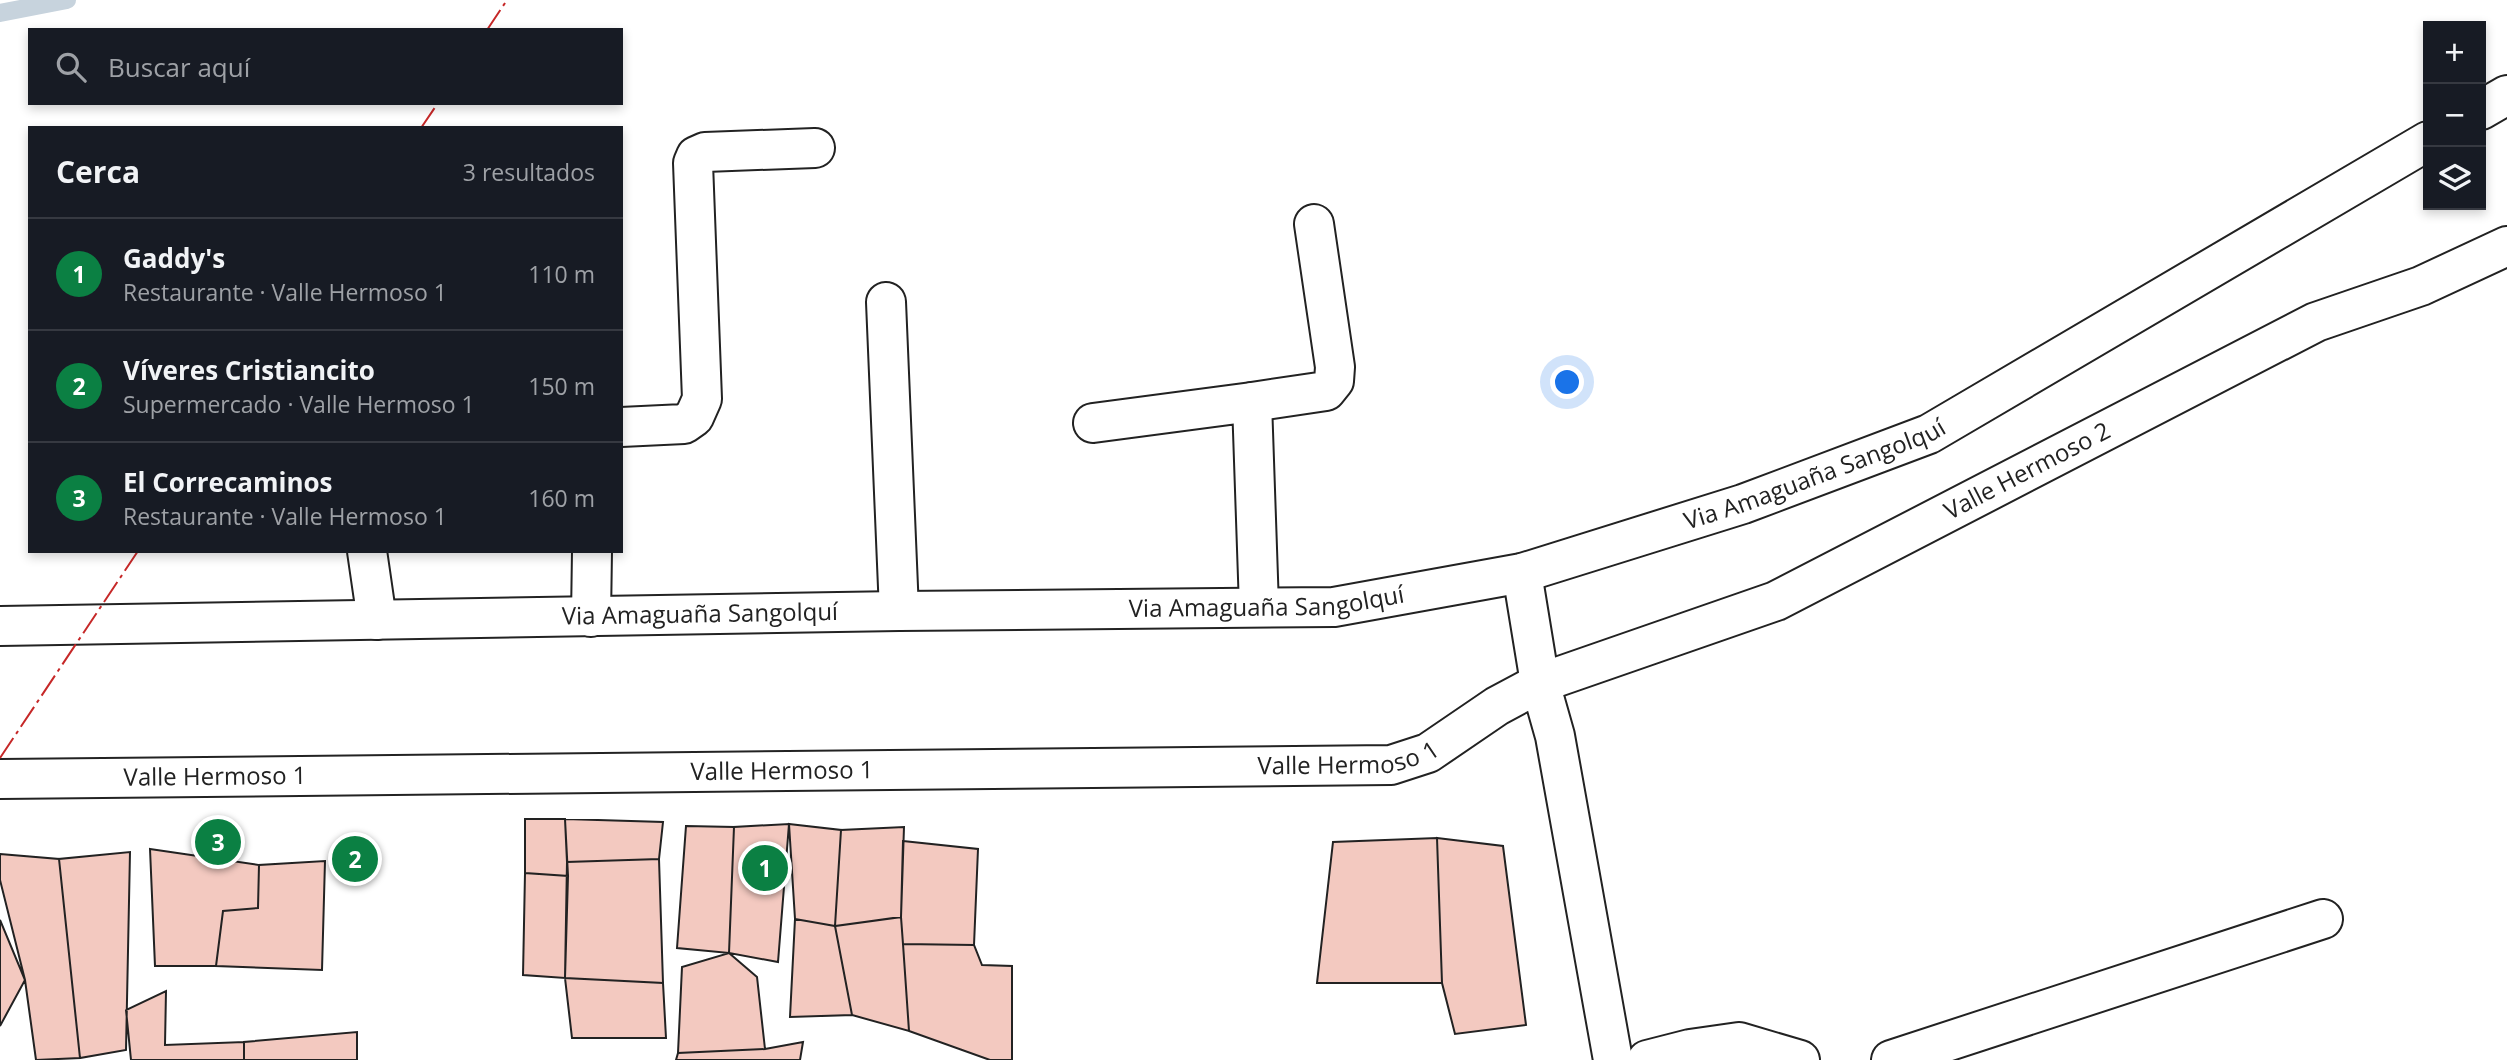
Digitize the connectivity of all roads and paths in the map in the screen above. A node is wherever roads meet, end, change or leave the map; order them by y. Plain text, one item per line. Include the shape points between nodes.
1 (2507, 95) edge
2 (2486, 107) edge
3 (2423, 144) edge
4 (815, 148) dead end
5 (1314, 224) dead end
6 (2507, 246) edge
7 (886, 302) dead end
8 (1252, 402) junction
9 (1093, 423) dead end
10 (623, 427) edge
11 (368, 553) edge
12 (592, 553) edge
13 (1522, 573) junction
14 (1259, 607) junction
15 (899, 611) junction
16 (591, 617) junction
17 (377, 620) junction
18 (0, 626) edge
19 (1541, 683) junction
20 (0, 779) edge
21 (2323, 919) dead end
22 (1613, 1060) edge
23 (1647, 1060) edge
24 (1800, 1060) edge
25 (1891, 1060) edge

1 - 2 main road
3 - 13 main road, Via Amaguaña Sangolquí via 1930,434 1743,504
4 - 10 main road via 696,156 702,400 694,417 684,424
5 - 8 main road via 1334,381 1326,391
6 - 19 main road, Valle Hermoso 2 via 2421,286 2316,322 1776,601
7 - 15 main road
8 - 9 main road
8 - 14 main road
11 - 17 main road
12 - 16 main road
13 - 14 main road, Via Amaguaña Sangolquí via 1334,607
13 - 19 main road
14 - 15 main road, Via Amaguaña Sangolquí
15 - 16 main road, Via Amaguaña Sangolquí
16 - 17 main road, Via Amaguaña Sangolquí
17 - 18 main road, Via Amaguaña Sangolquí
19 - 20 main road, Valle Hermoso 1 via 1497,706 1428,753 1391,765
19 - 22 main road via 1555,736
21 - 25 main road
23 - 24 main road via 1739,1042

